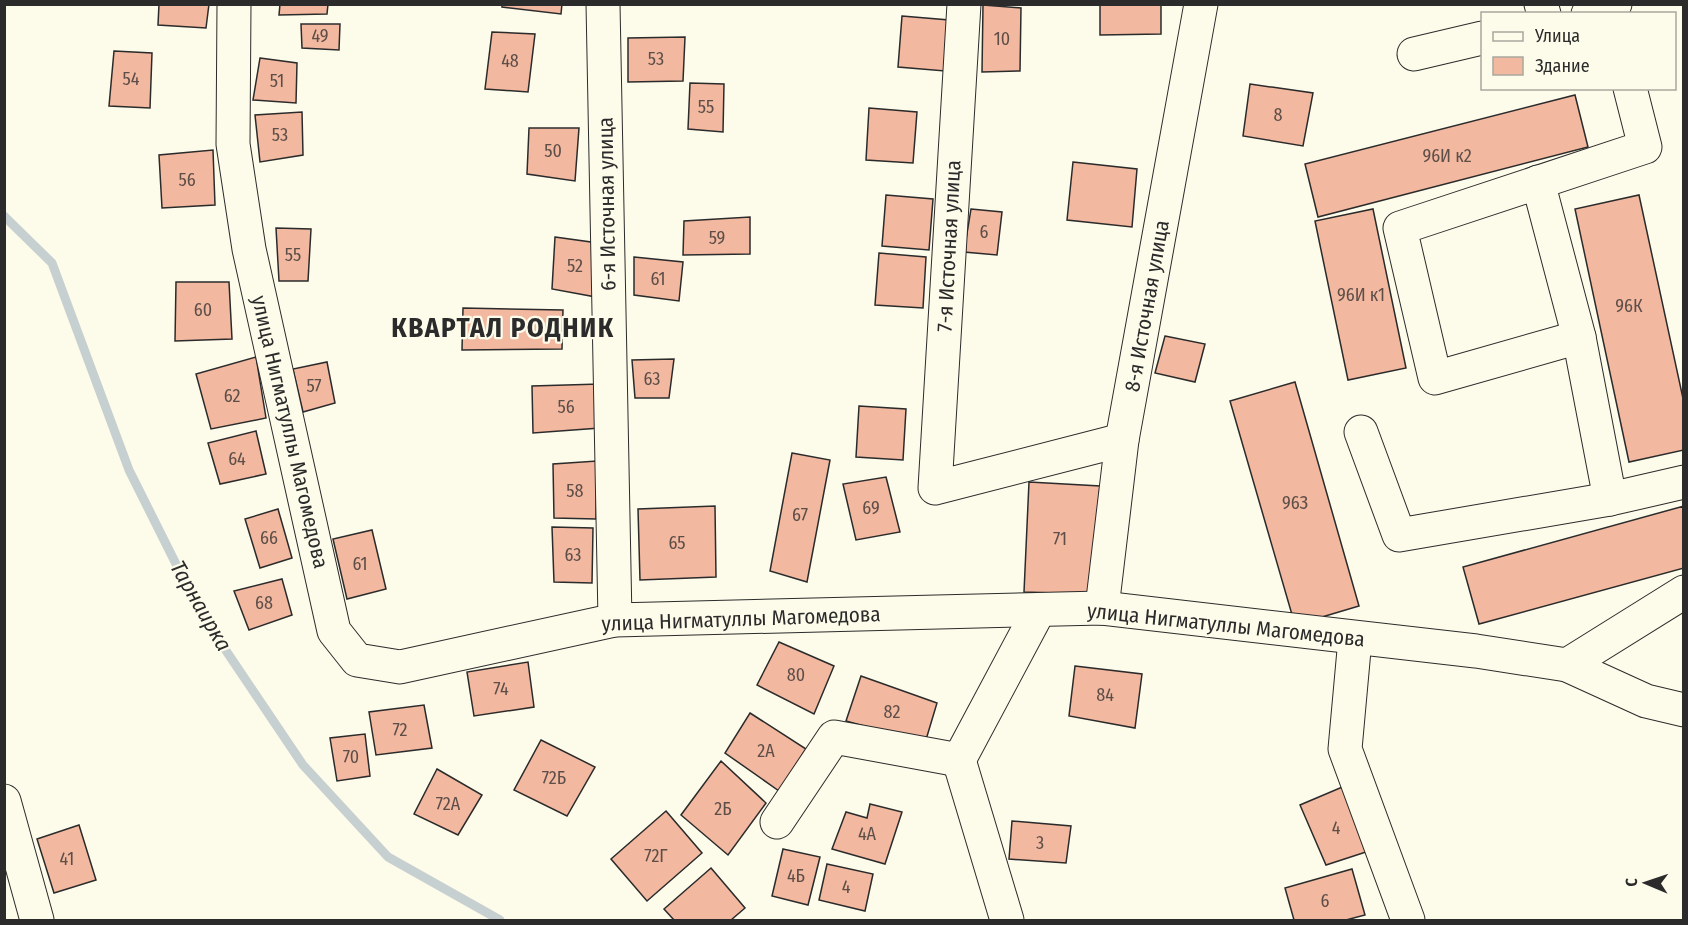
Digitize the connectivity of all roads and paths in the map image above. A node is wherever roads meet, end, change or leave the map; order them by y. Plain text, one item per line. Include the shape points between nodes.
1 (234, 4) edge
2 (603, 4) edge
3 (964, 4) edge
4 (1201, 4) edge
5 (1481, 38) edge
6 (1414, 54) dead end
7 (1631, 90) edge
8 (1538, 182) junction
9 (1579, 336) junction
10 (1361, 432) dead end
11 (1122, 440) junction
12 (1683, 482) edge
13 (1610, 499) junction
14 (1683, 592) edge
15 (1102, 608) junction
16 (1040, 610) junction
17 (615, 620) junction
18 (1355, 639) junction
19 (1567, 665) junction
20 (1683, 710) edge
21 (959, 760) junction
22 (4, 801) edge
23 (777, 822) dead end
24 (37, 921) edge
25 (1007, 921) edge
26 (1408, 921) edge

1 - 17 street, улица Нигматуллы Магомедова via 234,144 249,249 334,632 357,660 400,667
2 - 17 street, 6-я Источная улица
3 - 11 street, 7-я Источная улица via 935,488
4 - 11 street, 8-я Источная улица
5 - 6 street
7 - 8 street via 1645,147
8 - 9 street
8 - 9 street via 1400,228 1435,378
9 - 13 street
10 - 13 street via 1399,535
11 - 15 street, 8-я Источная улица
12 - 13 street
14 - 19 street
15 - 16 street, улица Нигматуллы Магомедова
15 - 18 street, улица Нигматуллы Магомедова
16 - 17 street, улица Нигматуллы Магомедова
16 - 21 street
18 - 19 street, улица Нигматуллы Магомедова
18 - 26 street via 1345,749
19 - 20 street, улица Нигматуллы Магомедова via 1646,701
21 - 23 street via 834,737
21 - 25 street
22 - 24 street

